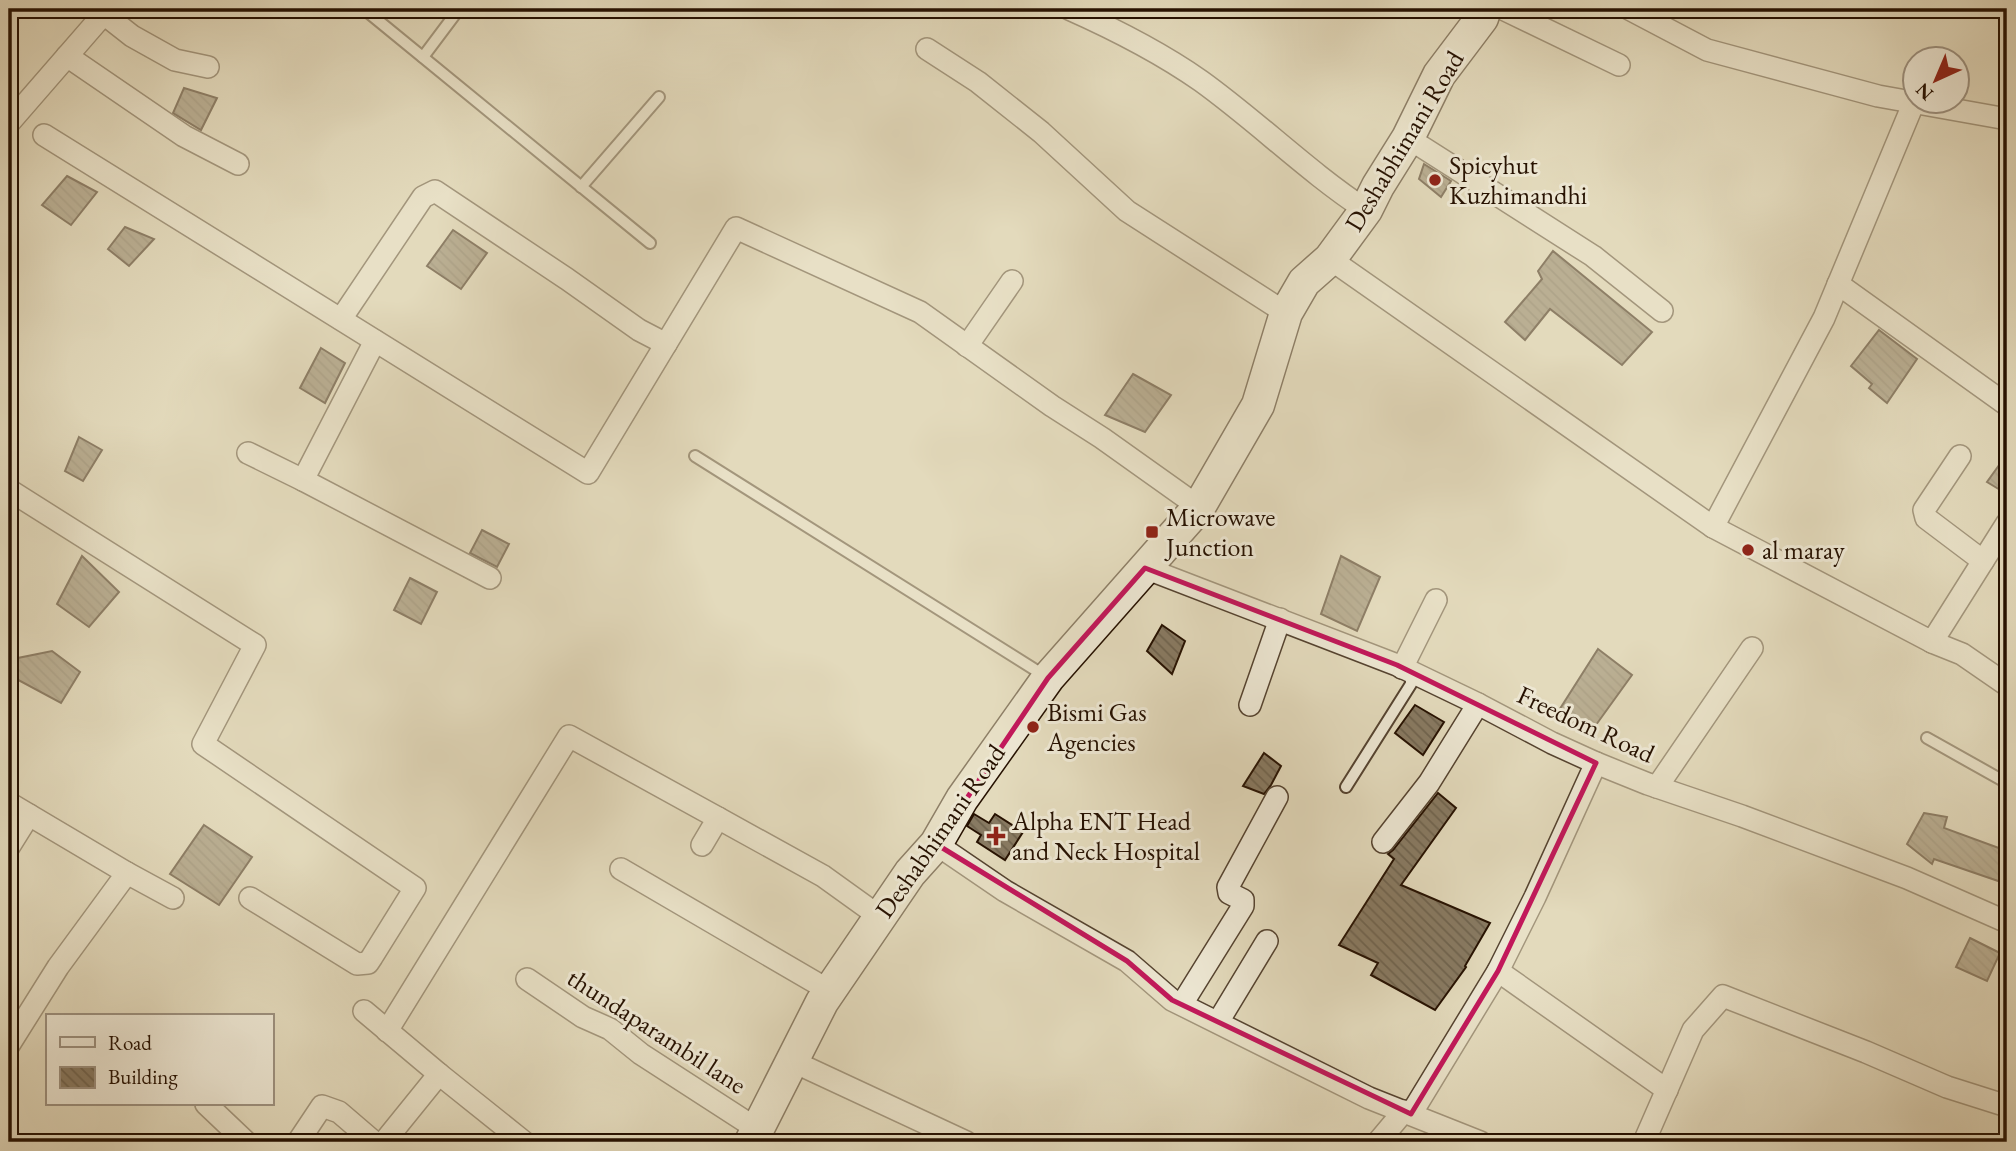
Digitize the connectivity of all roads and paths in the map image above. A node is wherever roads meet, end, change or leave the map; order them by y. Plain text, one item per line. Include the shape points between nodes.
1 (364, 9) edge
2 (459, 9) edge
3 (1485, 9) edge
4 (1503, 9) edge
5 (1629, 9) edge
6 (106, 11) edge
7 (1078, 11) edge
8 (927, 49) dead end
9 (67, 56) junction
10 (423, 57) junction
11 (1619, 65) dead end
12 (208, 67) dead end
13 (659, 97) dead end
14 (1900, 100) edge
15 (13, 110) edge
16 (1970, 112) edge
17 (1908, 116) edge
18 (2007, 119) edge
19 (44, 135) dead end
20 (1408, 138) junction
21 (239, 164) dead end
22 (581, 187) junction
23 (1366, 210) junction
24 (650, 243) dead end
25 (1330, 259) junction
26 (1012, 281) dead end
27 (1838, 284) junction
28 (1662, 311) dead end
29 (1286, 313) junction
30 (341, 319) junction
31 (375, 341) junction
32 (666, 344) junction
33 (967, 346) junction
34 (2007, 405) edge
35 (248, 453) dead end
36 (695, 456) dead end
37 (1960, 456) dead end
38 (303, 480) junction
39 (9, 490) edge
40 (1199, 507) junction
41 (2007, 523) edge
42 (1713, 527) junction
43 (1983, 561) junction
44 (1146, 568) junction
45 (490, 578) dead end
46 (1436, 600) dead end
47 (1280, 620) junction
48 (1932, 642) junction
49 (1752, 648) dead end
50 (1406, 670) junction
51 (1048, 678) junction
52 (2007, 685) edge
53 (1478, 704) junction
54 (1250, 705) dead end
55 (1927, 738) dead end
56 (1596, 763) junction
57 (2007, 783) edge
58 (1346, 787) dead end
59 (1657, 787) junction
60 (1277, 797) dead end
61 (9, 803) edge
62 (29, 815) junction
63 (718, 818) junction
64 (1383, 842) dead end
65 (936, 844) junction
66 (702, 845) dead end
67 (9, 847) edge
68 (621, 869) dead end
69 (127, 873) junction
70 (173, 898) dead end
71 (250, 898) dead end
72 (880, 917) junction
73 (2007, 922) edge
74 (1267, 941) dead end
75 (1498, 971) junction
76 (527, 979) dead end
77 (830, 991) junction
78 (1182, 1004) junction
79 (364, 1011) dead end
80 (1217, 1022) junction
81 (387, 1031) junction
82 (9, 1045) edge
83 (792, 1061) junction
84 (439, 1074) junction
85 (1667, 1090) junction
86 (208, 1106) edge
87 (2007, 1106) edge
88 (1408, 1112) junction
89 (754, 1136) edge
90 (246, 1142) edge
91 (298, 1142) edge
92 (374, 1142) edge
93 (384, 1142) edge
94 (524, 1142) edge
95 (966, 1142) edge
96 (1378, 1142) edge
97 (1480, 1142) edge
98 (1644, 1142) edge

1 - 10 lane
2 - 10 lane
3 - 20 street, Deshabhimani Road via 1439,75
4 - 11 street
5 - 14 street via 1707,50
6 - 9 street
6 - 12 street via 132,36 175,60
7 - 23 street via 1199,80
8 - 29 street via 1041,132 1127,211
9 - 15 street
9 - 21 street via 184,136
10 - 22 lane
13 - 22 lane
16 - 18 street
17 - 27 street
19 - 30 street
20 - 23 street, Deshabhimani Road
20 - 28 street via 1593,256
22 - 24 lane
23 - 25 street, Deshabhimani Road
25 - 29 street, Deshabhimani Road via 1304,282
25 - 42 street
26 - 33 street
27 - 34 street
27 - 42 street
29 - 40 street, Deshabhimani Road via 1258,405
30 - 31 street
30 - 32 street via 423,197 435,191
31 - 32 street via 588,474
31 - 38 street
32 - 33 street via 736,229 920,312
33 - 40 street
35 - 38 street
36 - 51 lane
37 - 43 street via 1924,510 1926,518
38 - 45 street
39 - 71 street via 255,645 203,744 415,888 368,963 357,964
40 - 44 street, Deshabhimani Road
41 - 43 street
42 - 48 street
43 - 48 street
44 - 47 street, Freedom Road
44 - 51 street, Deshabhimani Road
46 - 50 street
47 - 50 street, Freedom Road
47 - 54 street
48 - 52 street via 1962,654
49 - 59 street
50 - 53 street, Freedom Road
50 - 58 lane via 1411,684
51 - 65 street, Deshabhimani Road via 962,799
53 - 56 street, Freedom Road
53 - 64 street via 1429,783
55 - 57 lane
56 - 59 street, Freedom Road
56 - 75 street
59 - 73 street, Freedom Road via 1907,878
60 - 78 street via 1228,887 1243,906
61 - 62 street
62 - 67 street
62 - 69 street
63 - 66 street
63 - 72 street via 823,876
63 - 81 street via 569,736
65 - 72 street, Deshabhimani Road
65 - 78 street via 1005,891 1127,961
68 - 77 street
69 - 70 street
69 - 82 street via 58,967
72 - 77 street, Deshabhimani Road
74 - 80 street
75 - 85 street
75 - 88 street
76 - 89 street, thundaparambil lane via 583,1017 610,1029
77 - 83 street, Deshabhimani Road
78 - 80 street
79 - 81 street
80 - 88 street via 1369,1098
81 - 84 street
83 - 89 street, Deshabhimani Road
83 - 95 street
84 - 93 street
84 - 94 street
85 - 87 street via 1693,1030 1723,996 1947,1087
85 - 98 street
86 - 90 street
88 - 96 street
88 - 97 street
91 - 92 street via 322,1106 339,1112

